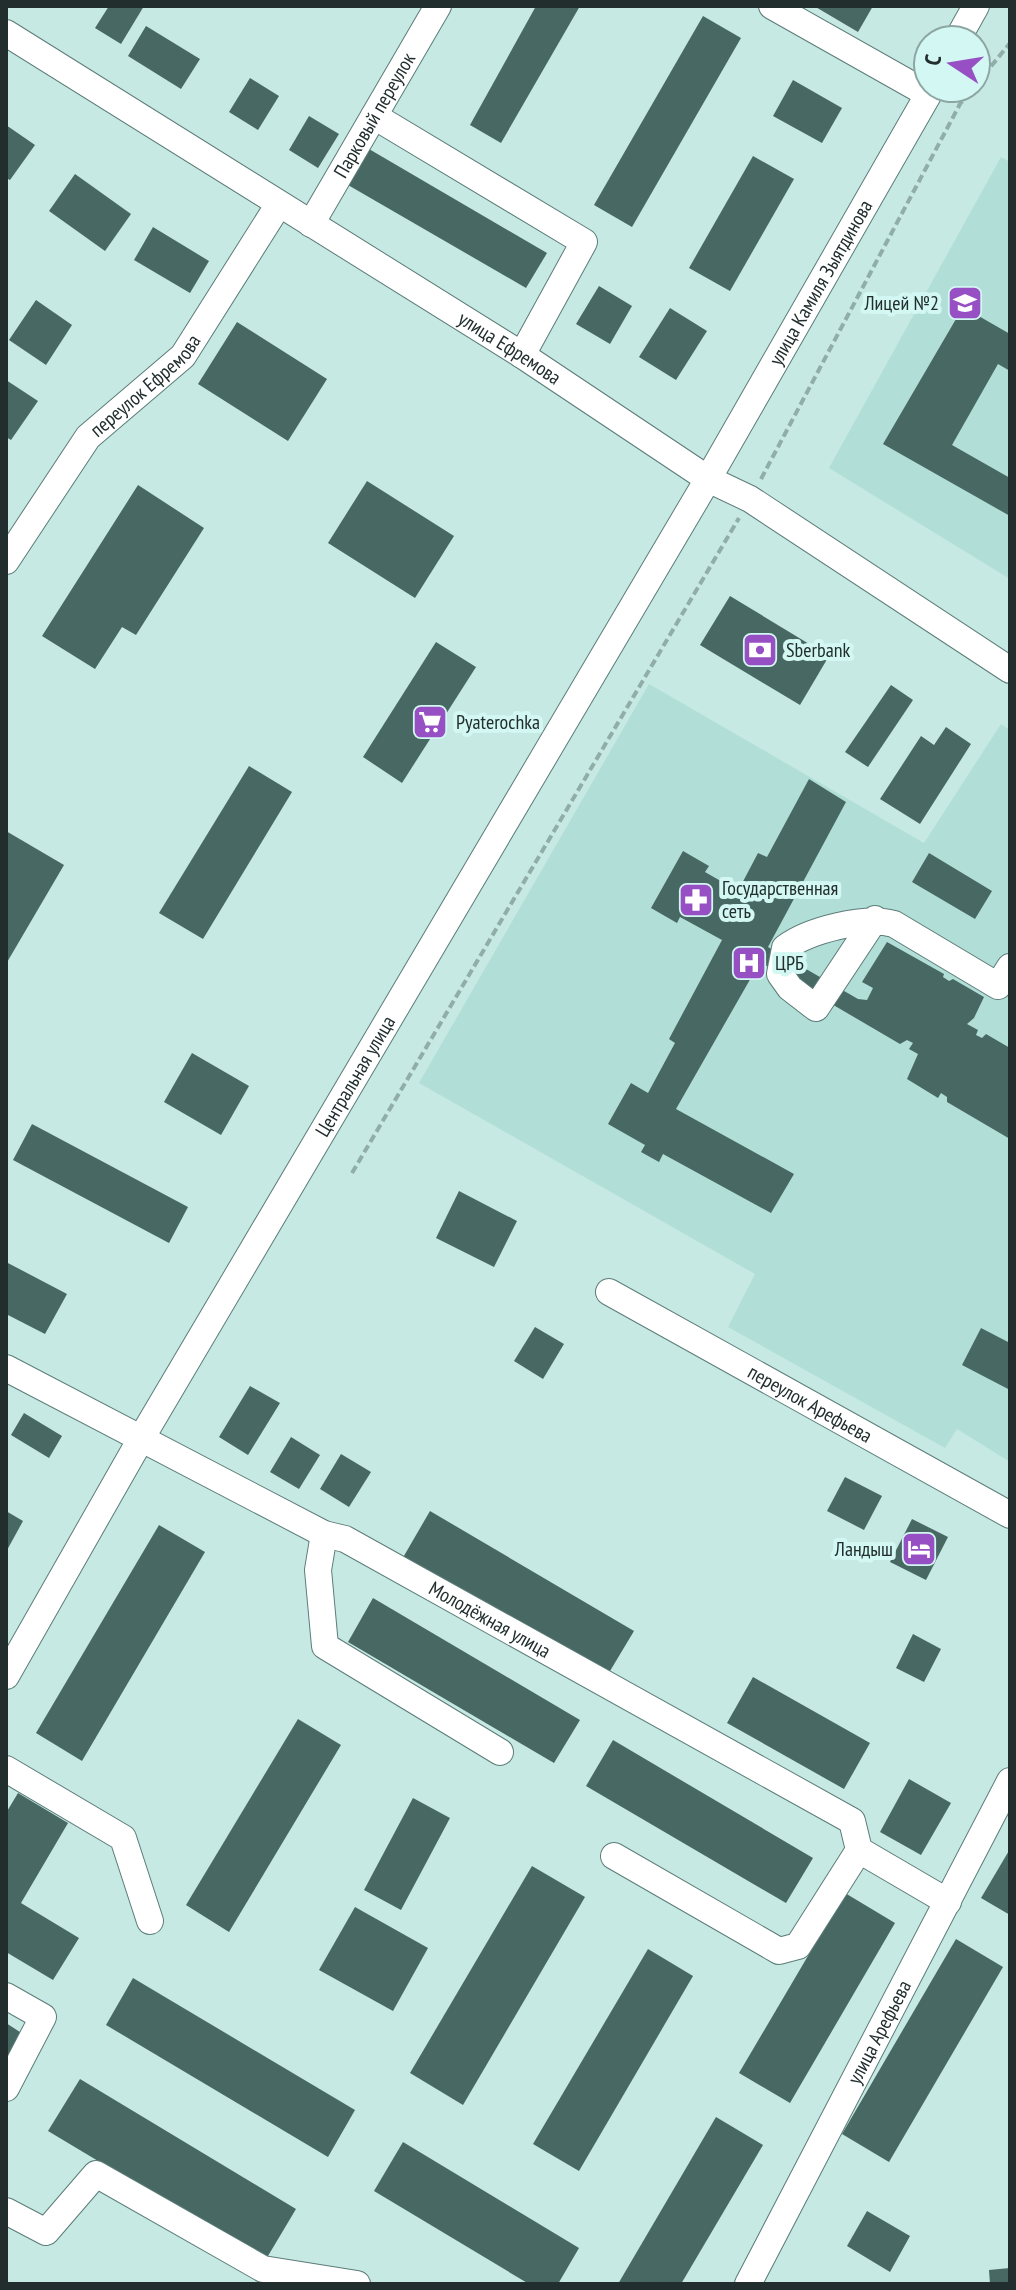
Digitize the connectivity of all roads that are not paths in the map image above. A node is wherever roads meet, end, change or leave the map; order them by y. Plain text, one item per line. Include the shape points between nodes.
1 (438, 6) edge
2 (772, 6) edge
3 (976, 6) edge
4 (966, 24) edge
5 (6, 33) edge
6 (912, 81) edge
7 (923, 104) edge
8 (374, 116) junction
9 (279, 204) junction
10 (311, 224) junction
11 (522, 355) junction
12 (708, 479) junction
13 (6, 561) edge
14 (1010, 670) edge
15 (875, 919) dead end
16 (1006, 983) edge
17 (609, 1292) dead end
18 (6, 1368) edge
19 (142, 1437) junction
20 (1010, 1515) edge
21 (324, 1534) junction
22 (6, 1676) edge
23 (500, 1752) dead end
24 (6, 1769) edge
25 (1010, 1781) edge
26 (859, 1850) junction
27 (614, 1856) dead end
28 (948, 1902) junction
29 (150, 1921) dead end
30 (6, 1996) edge
31 (6, 2088) edge
32 (6, 2211) edge
33 (357, 2284) edge
34 (748, 2284) edge

1 - 8 street, Парковый переулок
2 - 6 street
3 - 4 street
5 - 9 street, улица Ефремова
7 - 12 street, улица Камиля Зыятдинова
8 - 10 street, Парковый переулок
8 - 11 street via 584,242
9 - 10 street, улица Ефремова
9 - 13 street, переулок Ефремова via 183,356 88,437
10 - 11 street, улица Ефремова
11 - 12 street, улица Ефремова
12 - 14 street, улица Ефремова via 750,499
12 - 19 street, Центральная улица
15 - 16 street
17 - 20 street, переулок Арефьева
18 - 19 street, Молодёжная улица
19 - 21 street, Молодёжная улица
19 - 22 street, Центральная улица
21 - 23 street via 318,1570 325,1646
21 - 26 street, Молодёжная улица via 345,1539 852,1821
24 - 29 street via 123,1838
25 - 28 street, улица Арефьева
26 - 27 street via 798,1946 779,1951
26 - 28 street
28 - 34 street, улица Арефьева
30 - 31 street via 43,2017
32 - 33 street via 46,2232 96,2174 263,2269

